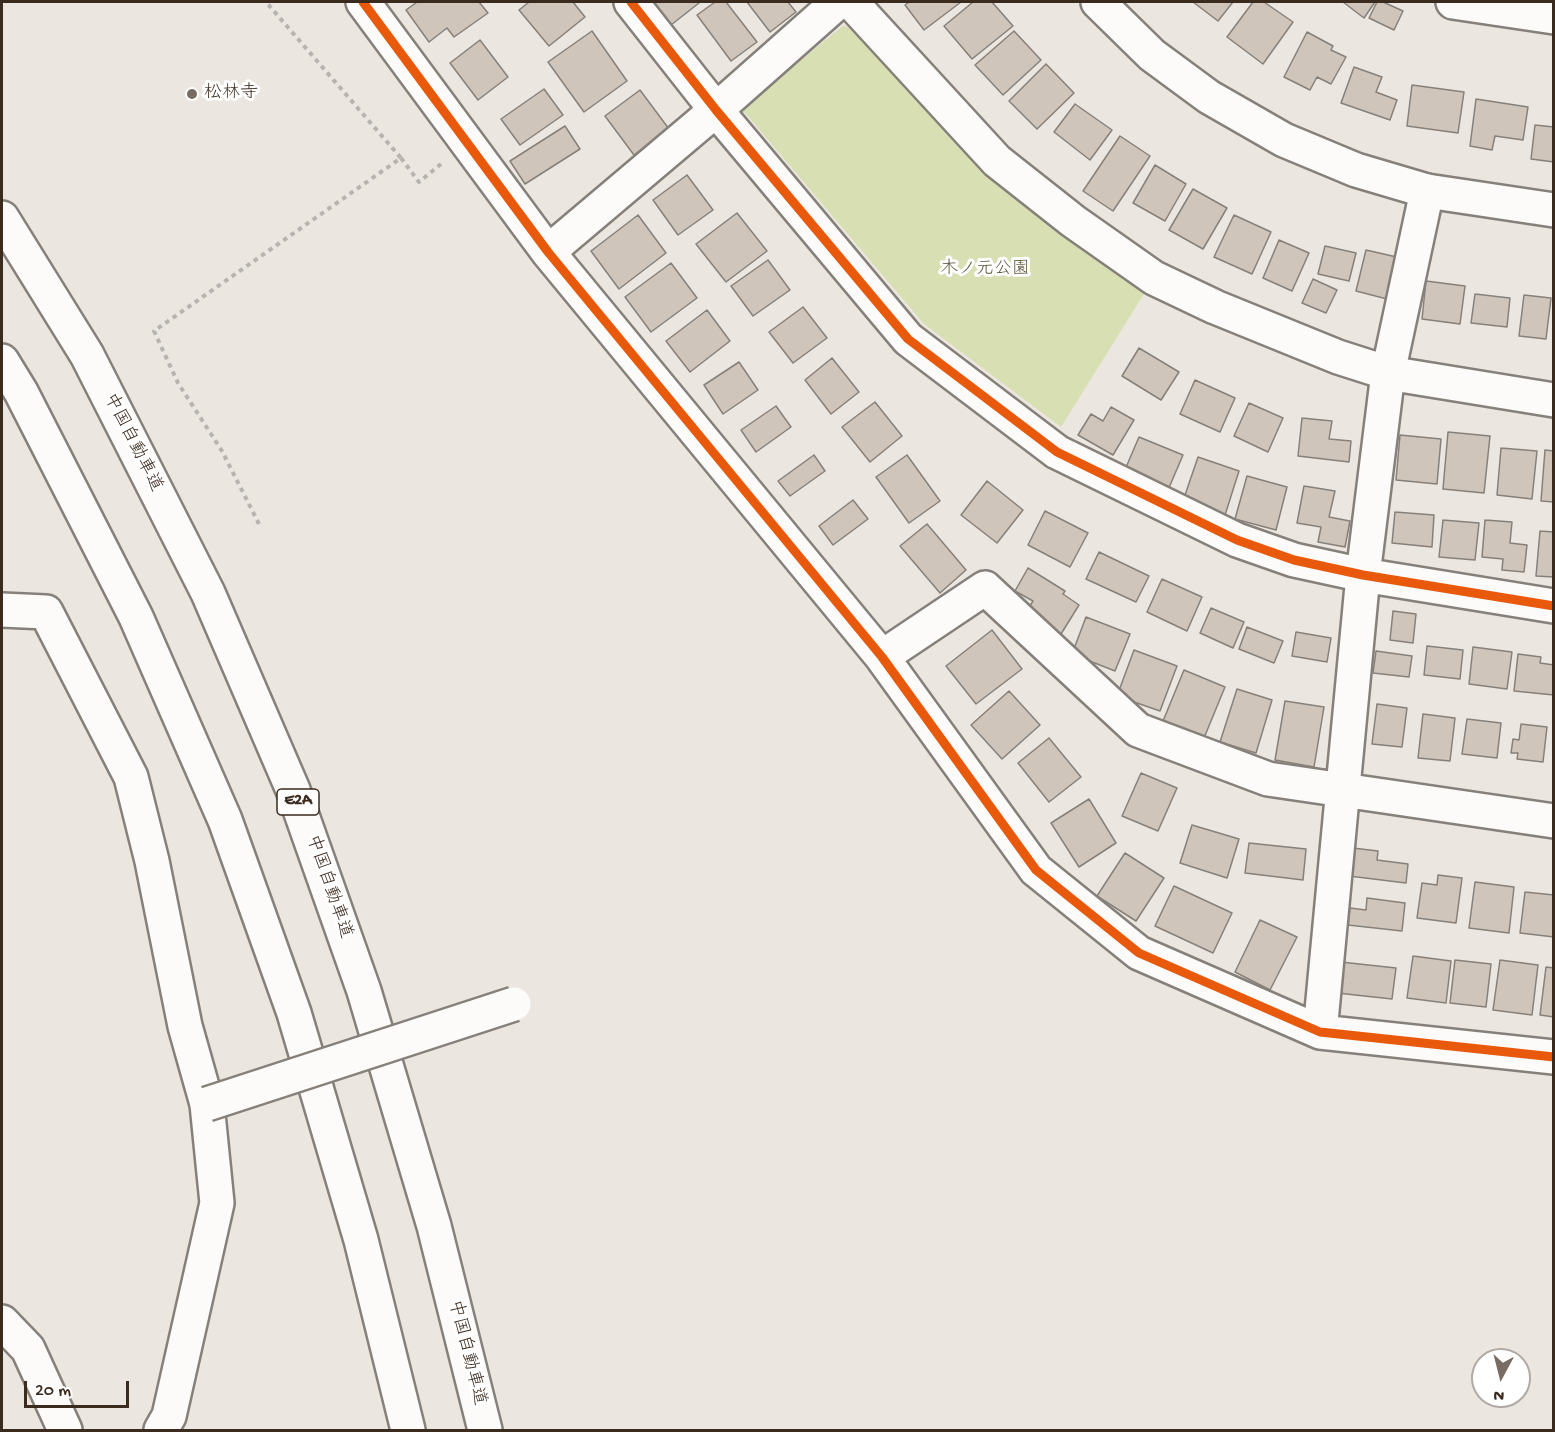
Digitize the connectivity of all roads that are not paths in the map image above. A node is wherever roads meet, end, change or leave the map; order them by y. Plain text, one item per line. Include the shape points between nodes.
1 (363, 2) edge
2 (631, 2) edge
3 (838, 2) edge
4 (851, 2) edge
5 (1098, 2) edge
6 (1453, 2) edge
7 (1554, 17) edge
8 (716, 110) junction
9 (1427, 191) junction
10 (1554, 210) edge
11 (2, 218) edge
12 (548, 252) junction
13 (2, 361) edge
14 (1388, 373) junction
15 (1554, 400) edge
16 (1363, 575) junction
17 (1554, 606) edge
18 (2, 610) edge
19 (882, 657) junction
20 (1343, 790) junction
21 (1554, 821) edge
22 (514, 1004) dead end
23 (1320, 1032) junction
24 (1554, 1057) edge
25 (207, 1104) junction
26 (2, 1322) edge
27 (65, 1431) edge
28 (161, 1431) edge
29 (408, 1431) edge
30 (485, 1431) edge

1 - 12 main road
2 - 8 main road
3 - 8 main road
4 - 14 main road via 997,160 1073,221 1154,278 1338,357
5 - 9 main road via 1152,55 1209,97 1284,140 1356,170
6 - 7 main road
8 - 12 main road
8 - 16 main road via 908,339 1057,452 1237,540 1294,560
9 - 10 main road
9 - 14 main road
11 - 30 main road, 中国自動車道 / E2A via 87,355 203,582 293,790 371,1013 434,1226
12 - 19 main road
13 - 29 main road via 136,617 225,820 294,1013 361,1240
14 - 15 main road
14 - 16 main road
16 - 17 main road
16 - 20 main road
18 - 25 main road via 46,612 131,777 185,1026
19 - 20 main road via 985,588 1138,730 1268,779
19 - 23 main road via 1036,870 1139,953
20 - 21 main road
20 - 23 main road
22 - 25 main road, bridge
23 - 24 main road
25 - 28 main road via 218,1203 169,1416
26 - 27 main road via 27,1349

